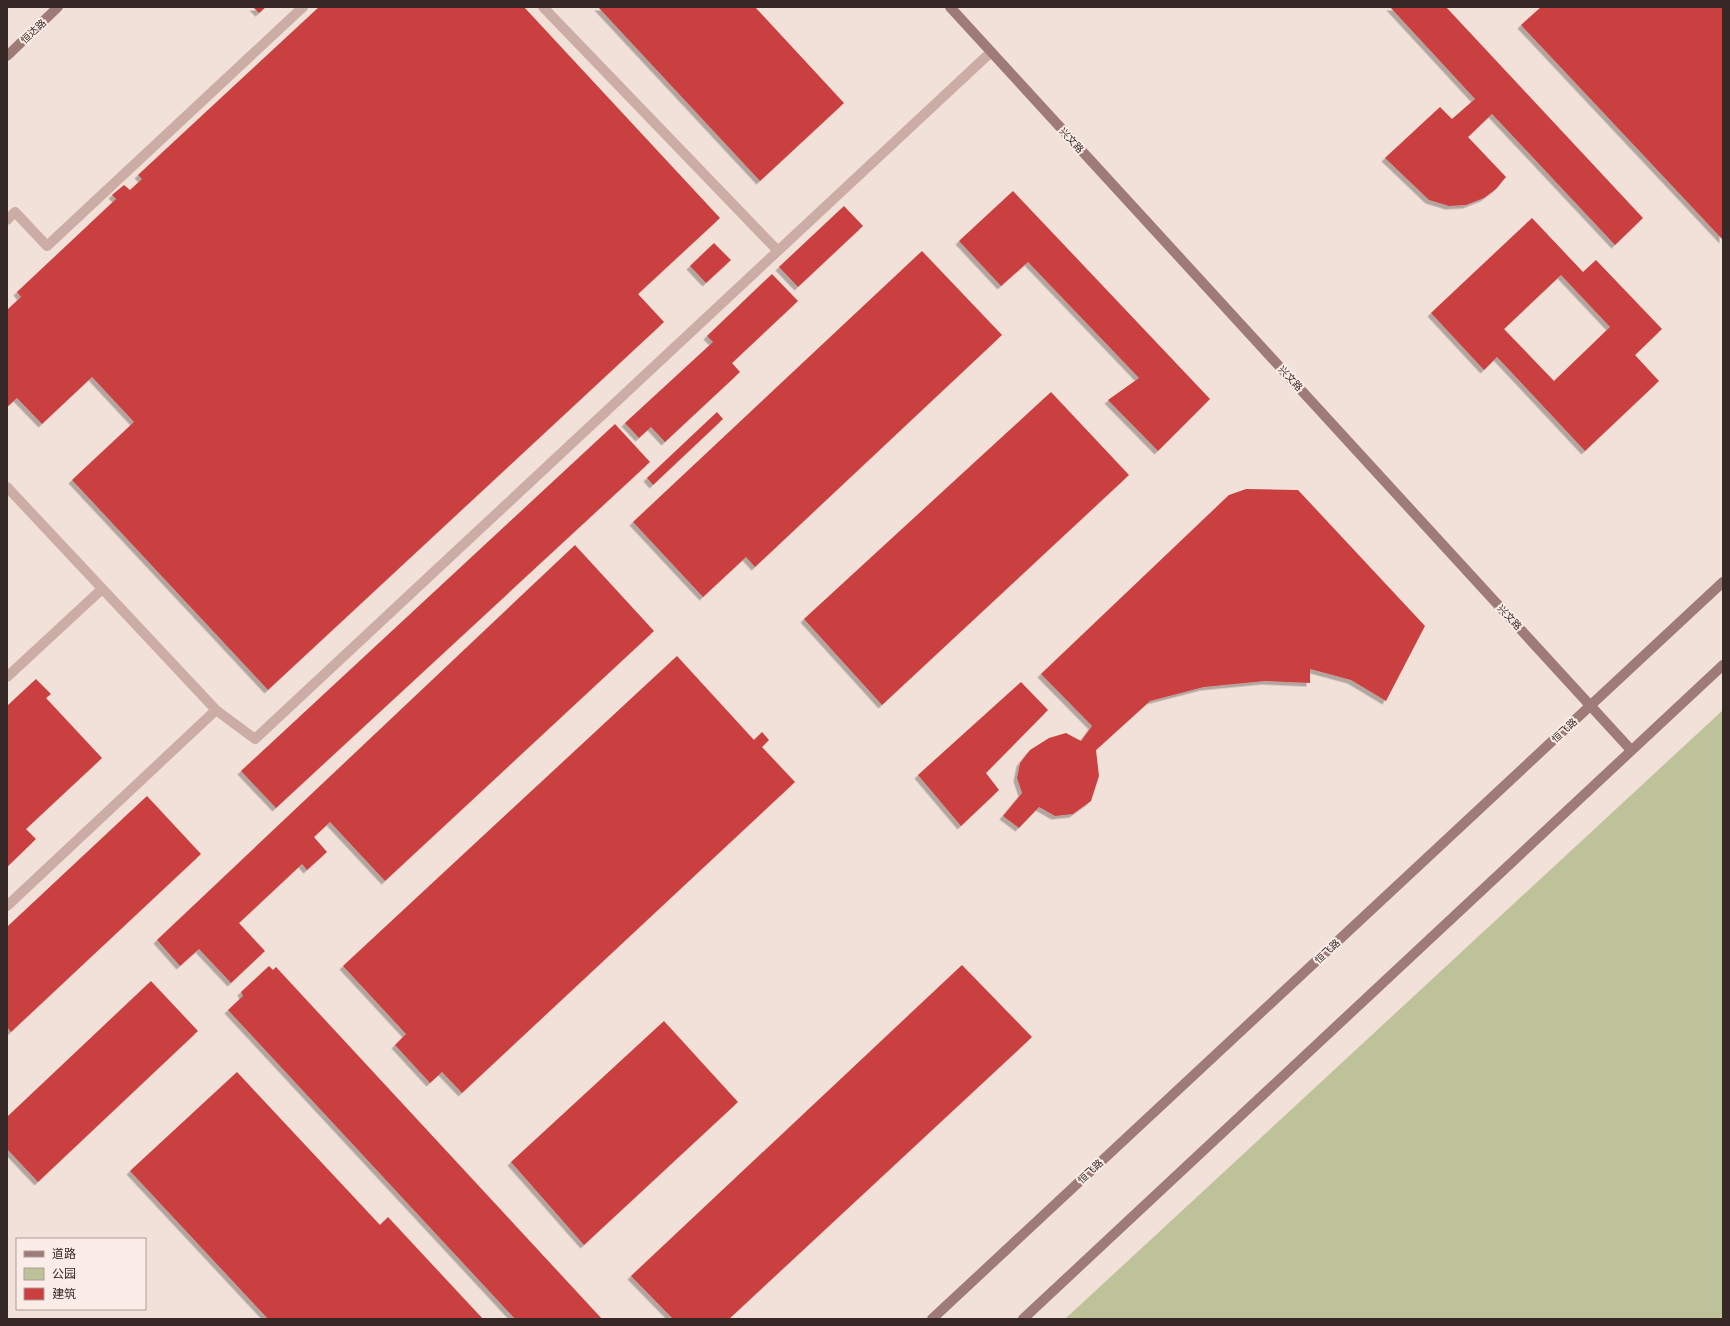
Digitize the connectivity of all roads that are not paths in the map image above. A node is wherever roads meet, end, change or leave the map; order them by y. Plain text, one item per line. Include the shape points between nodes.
1 (58, 7) edge
2 (303, 7) edge
3 (544, 7) edge
4 (950, 7) edge
5 (991, 52) junction
6 (7, 56) edge
7 (7, 220) edge
8 (778, 251) junction
9 (7, 487) edge
10 (1723, 582) edge
11 (102, 589) junction
12 (1723, 665) edge
13 (7, 677) edge
14 (1591, 705) junction
15 (216, 710) junction
16 (1631, 750) junction
17 (7, 906) edge
18 (932, 1319) edge
19 (1023, 1319) edge

1 - 6 main road, 恒达路
2 - 7 lane via 47,246 15,212
3 - 8 lane
4 - 5 main road, 兴文路
5 - 8 lane
5 - 14 main road, 兴文路
8 - 15 lane via 255,739
9 - 11 lane
10 - 14 main road, 恒飞路
11 - 13 lane
11 - 15 lane
12 - 16 main road
14 - 16 main road, 兴文路
14 - 18 main road, 恒飞路
15 - 17 lane
16 - 19 main road

